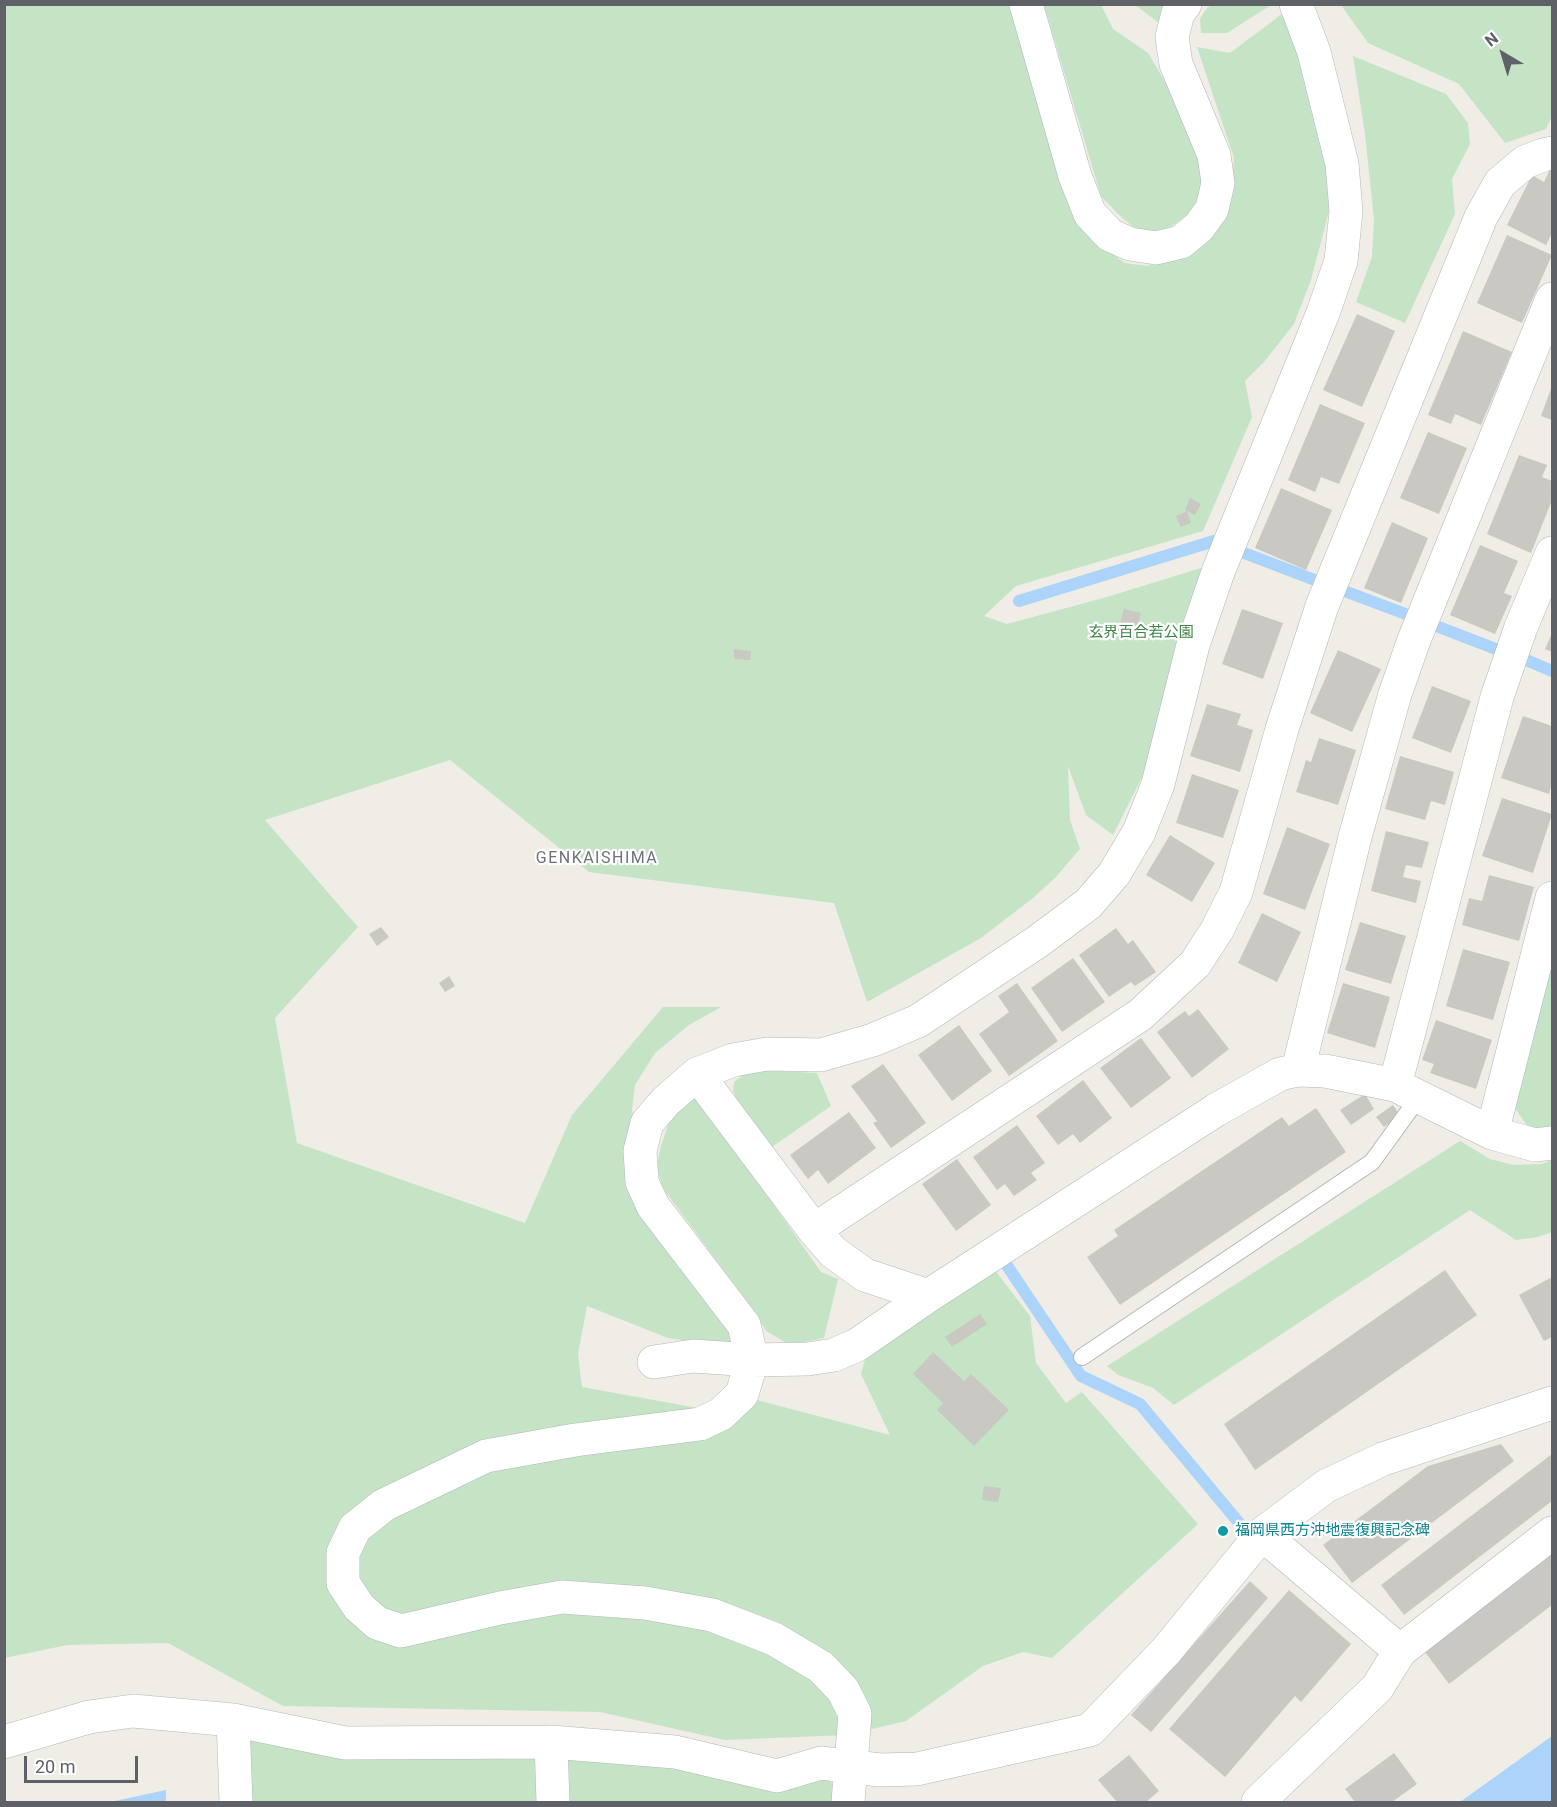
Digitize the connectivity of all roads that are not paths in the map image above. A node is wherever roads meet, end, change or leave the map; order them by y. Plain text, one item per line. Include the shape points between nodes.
1 (1026, 4) edge
2 (1185, 4) edge
3 (1296, 4) edge
4 (1552, 153) edge
5 (1552, 299) edge
6 (1552, 553) edge
7 (1552, 898) edge
8 (1298, 1070) junction
9 (697, 1074) junction
10 (1407, 1091) junction
11 (1492, 1133) junction
12 (1552, 1143) edge
13 (814, 1230) junction
14 (928, 1296) junction
15 (1082, 1357) dead end
16 (752, 1360) junction
17 (654, 1362) dead end
18 (1552, 1402) edge
19 (1552, 1533) edge
20 (1262, 1534) junction
21 (1400, 1651) junction
22 (233, 1720) junction
23 (4, 1742) edge
24 (551, 1742) junction
25 (851, 1767) junction
26 (236, 1803) edge
27 (553, 1803) edge
28 (848, 1803) edge
29 (1258, 1803) edge

1 - 2 street via 1075,176 1090,214 1110,235 1156,248 1181,242 1199,227 1212,209 1218,183 1214,155 1176,64 1172,37 1178,13
3 - 9 street via 1314,52 1342,164 1346,211 1341,261 1218,572 1193,645 1158,784 1139,832 1114,874 1088,904 918,1021 873,1040 821,1055 767,1054 733,1060
4 - 13 street via 1525,162 1500,183 1481,217 1322,606 1236,892 1195,964 1140,1015
5 - 8 street via 1395,694 1355,837
6 - 10 street via 1497,697
7 - 11 street
8 - 10 street via 1325,1071
8 - 14 street via 1280,1074 1216,1110
9 - 13 street
9 - 16 street via 647,1122 640,1151 642,1182 653,1206 744,1325
10 - 11 street
10 - 15 lane via 1372,1162
11 - 12 street via 1535,1145
13 - 14 street via 833,1252 865,1275
14 - 16 street via 857,1345 834,1355
16 - 17 street via 693,1356
16 - 25 street via 742,1394 721,1414 700,1424 486,1456 384,1505 355,1528 343,1553 343,1583 359,1607 377,1623 401,1630 562,1597 645,1603 712,1615 774,1639 821,1667 843,1690 855,1714
18 - 20 street via 1383,1459 1326,1486
19 - 21 street
20 - 21 street
20 - 25 street via 1166,1651 1090,1730 917,1769
21 - 29 street via 1377,1688
22 - 23 street via 132,1711 88,1717
22 - 24 street via 345,1743
22 - 26 street
24 - 25 street via 675,1752 777,1776 821,1763
24 - 27 street
25 - 28 street

